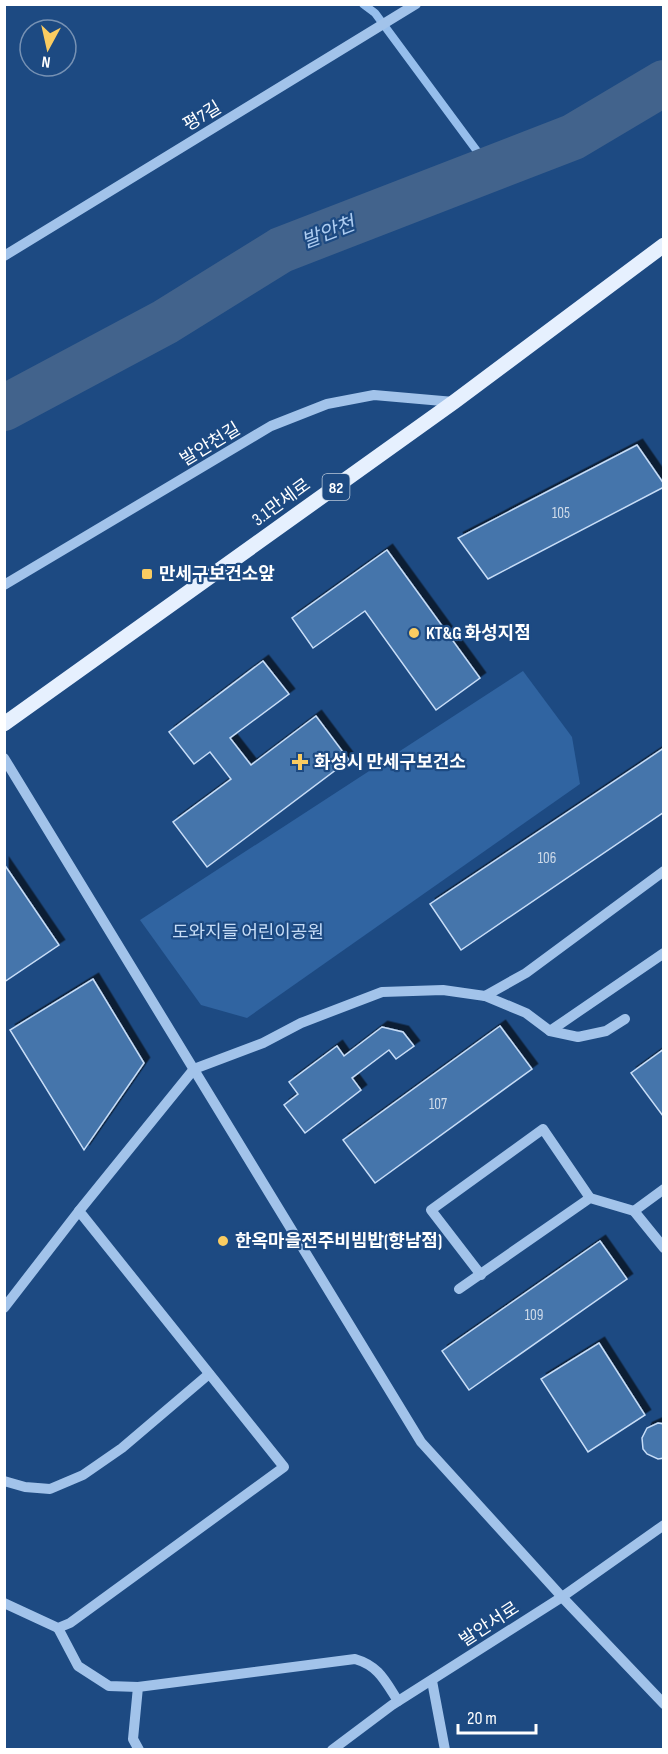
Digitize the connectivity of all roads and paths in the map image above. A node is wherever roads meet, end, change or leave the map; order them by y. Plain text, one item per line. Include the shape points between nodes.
1 (412, 7) edge
2 (663, 245) edge
3 (4, 256) edge
4 (454, 402) junction
5 (4, 585) edge
6 (4, 724) edge
7 (4, 758) edge
8 (663, 872) edge
9 (663, 952) edge
10 (485, 996) junction
11 (625, 1019) dead end
12 (550, 1031) junction
13 (194, 1069) junction
14 (663, 1189) edge
15 (590, 1198) junction
16 (79, 1211) junction
17 (634, 1211) junction
18 (663, 1248) edge
19 (481, 1275) junction
20 (459, 1289) dead end
21 (4, 1308) edge
22 (209, 1374) junction
23 (4, 1481) edge
24 (663, 1525) edge
25 (562, 1597) junction
26 (4, 1603) edge
27 (58, 1628) junction
28 (432, 1681) junction
29 (138, 1687) junction
30 (398, 1701) junction
31 (663, 1704) edge
32 (139, 1749) edge
33 (332, 1749) edge
34 (445, 1749) edge

1 - 3 street, 평7길
2 - 4 main road, 3.1만세로 / 82
4 - 5 street, 발안천길 via 374,395 327,404 271,426
4 - 6 main road, 3.1만세로 / 82
7 - 13 street
8 - 10 street via 526,973
9 - 12 street
10 - 12 street via 526,1013
10 - 13 street via 443,990 382,992
11 - 12 street via 606,1031 578,1037
13 - 16 street
13 - 25 street via 421,1442
14 - 17 street
15 - 17 street
15 - 19 street
15 - 19 street via 543,1129 431,1210
16 - 21 street
16 - 22 street
17 - 18 street
19 - 20 street
22 - 23 street via 122,1448 83,1475 50,1488
22 - 27 street via 284,1467
24 - 25 street, 발안서로
25 - 28 street, 발안서로
25 - 31 street
26 - 27 street
27 - 29 street via 78,1666 109,1686
28 - 30 street, 발안서로
28 - 34 street
29 - 30 street via 355,1659 373,1667
29 - 32 street via 133,1739
30 - 33 street, 발안서로

